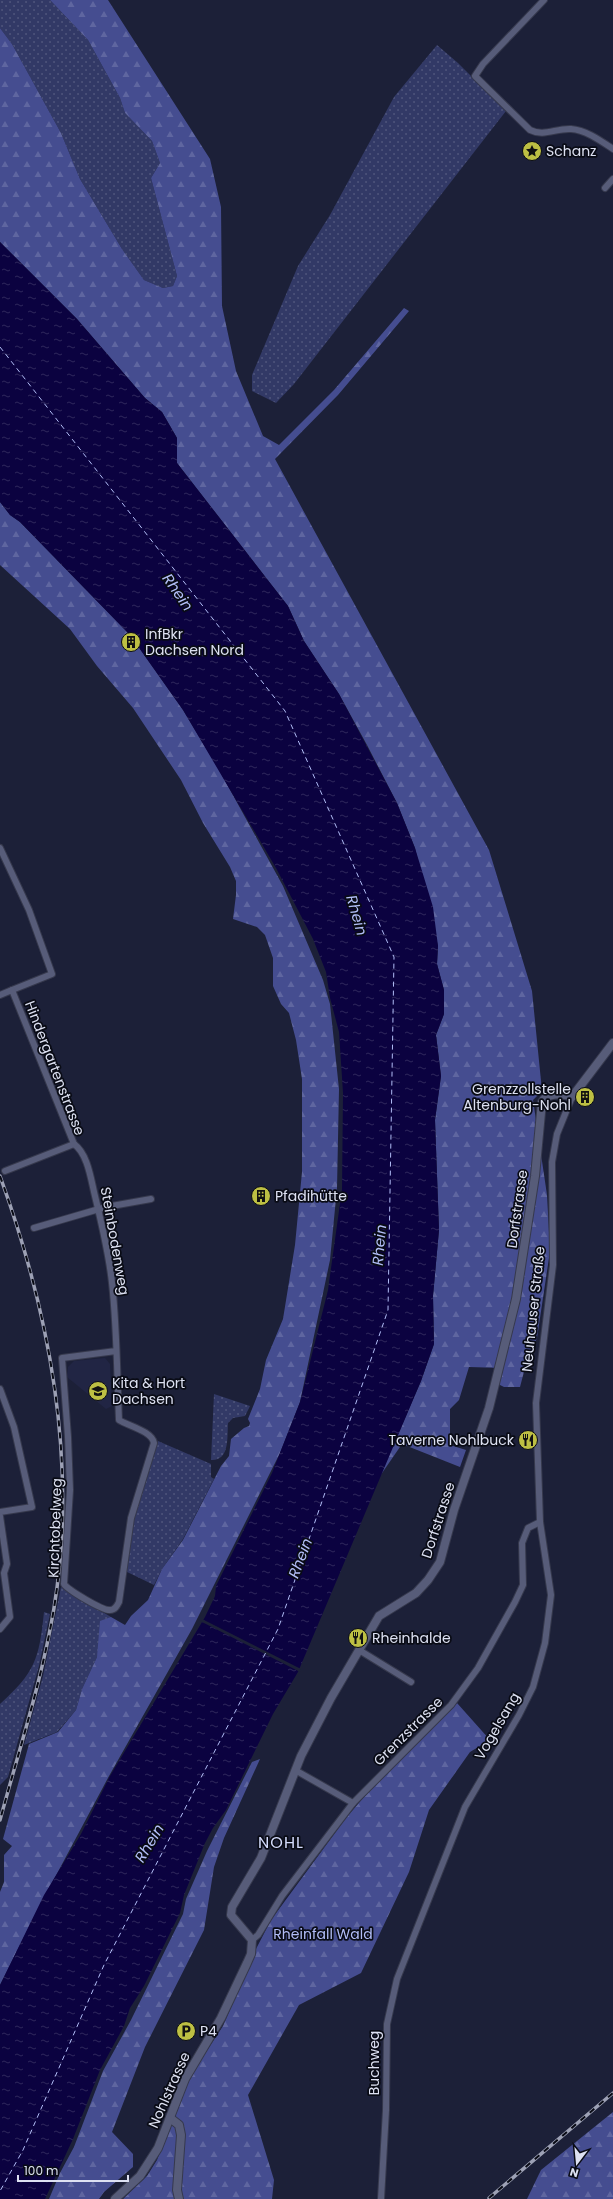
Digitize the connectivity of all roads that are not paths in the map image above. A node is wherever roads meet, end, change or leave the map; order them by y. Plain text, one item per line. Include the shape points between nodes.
1 (544, 0) edge
2 (613, 149) edge
3 (613, 179) edge
4 (605, 188) dead end
5 (0, 848) edge
6 (12, 990) junction
7 (0, 995) edge
8 (613, 1043) edge
9 (572, 1097) junction
10 (74, 1144) junction
11 (5, 1171) dead end
12 (152, 1199) dead end
13 (98, 1210) junction
14 (34, 1228) dead end
15 (116, 1351) junction
16 (0, 1389) edge
17 (153, 1439) joint
18 (0, 1512) edge
19 (0, 1516) edge
20 (540, 1522) junction
21 (0, 1629) edge
22 (359, 1650) junction
23 (411, 1682) dead end
24 (295, 1770) junction
25 (353, 1804) junction
26 (416, 1932) joint
27 (252, 1940) junction
28 (170, 2118) junction
29 (116, 2199) edge
30 (179, 2199) edge
31 (381, 2199) edge

1 - 2 street via 483,64 476,76 530,130 542,133 564,129 577,130
3 - 4 street
5 - 6 street via 29,910 52,974
6 - 7 street, Hindergartenstrasse
6 - 10 street, Hindergartenstrasse
8 - 9 street, Neuhauser Straße
9 - 20 street, Neuhauser Straße via 557,1134 552,1162 553,1265 536,1403
9 - 22 street, Dorfstrasse via 560,1095 543,1099 535,1176 520,1280 511,1322 489,1408 454,1510 443,1552 435,1571 420,1590 379,1616
10 - 11 street, Hindergartenstrasse
10 - 13 street, Steinbodenweg via 81,1149
12 - 13 street
13 - 14 street
13 - 15 street, Steinbodenweg via 112,1283
15 - 17 street, Steinbodenweg via 119,1420
15 - 17 street, Kirchtobelweg via 62,1358 70,1490 64,1584 106,1610 114,1609 119,1602 131,1518 154,1446
16 - 18 street via 14,1427 32,1507
19 - 21 street via 7,1564 4,1573 10,1617
20 - 25 street, Grenzstrasse via 528,1528 522,1543 524,1577 520,1593 478,1668 451,1705
20 - 26 street, Vogelsang via 551,1595 545,1643 533,1687 465,1808
22 - 23 street
22 - 24 street, Dorfstrasse via 331,1698
24 - 25 street
24 - 27 street, Dorfstrasse via 261,1858 232,1907 232,1915
25 - 27 street, Grenzstrasse via 282,1896 258,1935
26 - 31 street, Buchweg via 397,1979 386,2024 386,2110
27 - 28 street, Nohlstrasse via 251,1954 220,2018 185,2079
28 - 29 street, Nohlstrasse via 150,2162 140,2176
28 - 30 street via 179,2125 181,2136 177,2190

